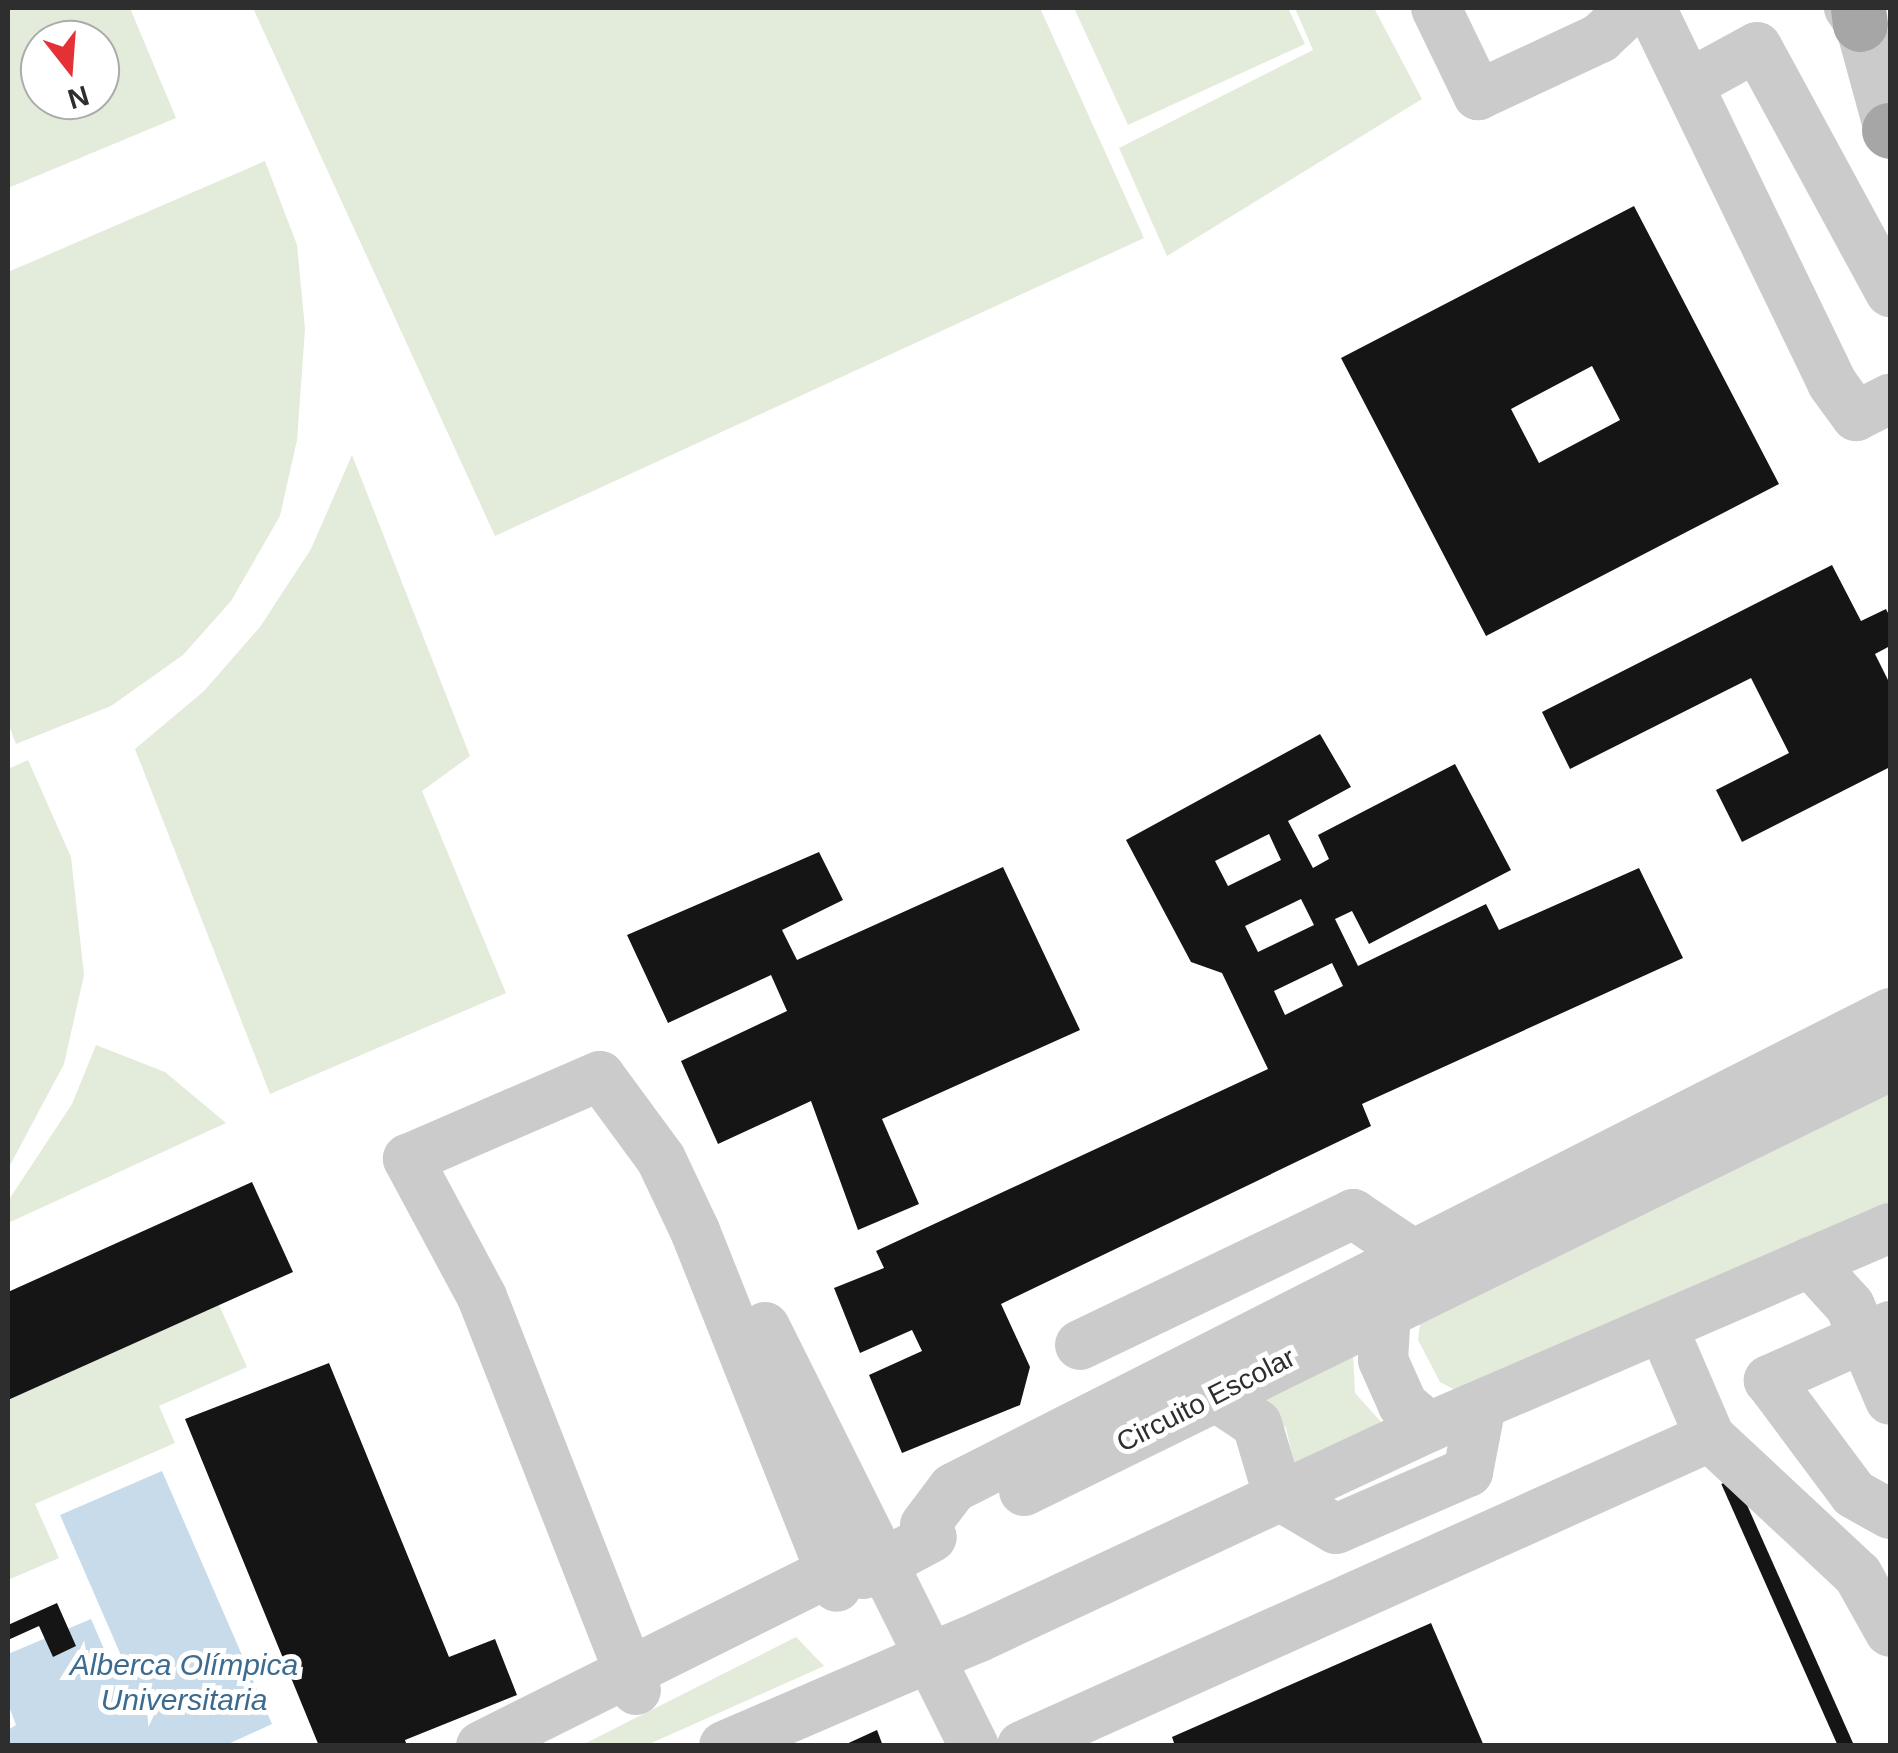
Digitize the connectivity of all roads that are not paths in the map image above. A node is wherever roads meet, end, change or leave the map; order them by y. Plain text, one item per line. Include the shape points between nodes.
1 (1436, 8) edge
2 (1651, 8) edge
3 (1856, 13) edge
4 (1616, 23) edge
5 (1688, 84) junction
6 (1890, 132) edge
7 (1890, 292) edge
8 (1890, 399) edge
9 (1890, 1013) edge
10 (1890, 1066) edge
11 (1888, 1233) edge
12 (1810, 1262) junction
13 (1431, 1267) junction
14 (1386, 1310) junction
15 (1662, 1328) junction
16 (1878, 1331) edge
17 (737, 1337) junction
18 (1080, 1345) dead end
19 (1215, 1396) junction
20 (1890, 1400) edge
21 (1481, 1405) junction
22 (1703, 1420) junction
23 (1429, 1427) junction
24 (1278, 1496) junction
25 (1872, 1504) edge
26 (1808, 1526) junction
27 (929, 1531) junction
28 (847, 1572) junction
29 (1890, 1632) edge
30 (632, 1682) junction
31 (747, 1741) edge
32 (482, 1746) edge
33 (526, 1746) edge
34 (974, 1746) edge
35 (1022, 1746) edge

1 - 4 street via 1478,95
2 - 5 street
3 - 6 street
5 - 7 street via 1758,47
5 - 8 street via 1832,383 1856,416
9 - 13 street
10 - 13 street, Circuito Escolar
11 - 12 street
12 - 15 street
12 - 16 street
13 - 14 street, Circuito Escolar
13 - 18 street via 1353,1214
13 - 27 street via 952,1488
14 - 19 street, Circuito Escolar
14 - 23 street via 1383,1360 1403,1405
15 - 21 street
15 - 22 street
16 - 20 street
16 - 25 street via 1769,1380
17 - 28 street
17 - 30 street via 661,1158 600,1076 408,1159 482,1297
17 - 34 street via 764,1326
19 - 24 street via 1257,1424
19 - 27 street, Circuito Escolar
21 - 23 street
21 - 24 street via 1468,1472 1336,1529
22 - 26 street
22 - 35 street via 1641,1469
23 - 24 street
24 - 31 street, bridge
25 - 26 street
26 - 29 street via 1858,1576
27 - 28 street, Circuito Escolar, bridge
28 - 30 street, Circuito Escolar
30 - 32 street
30 - 33 street, Circuito Escolar

